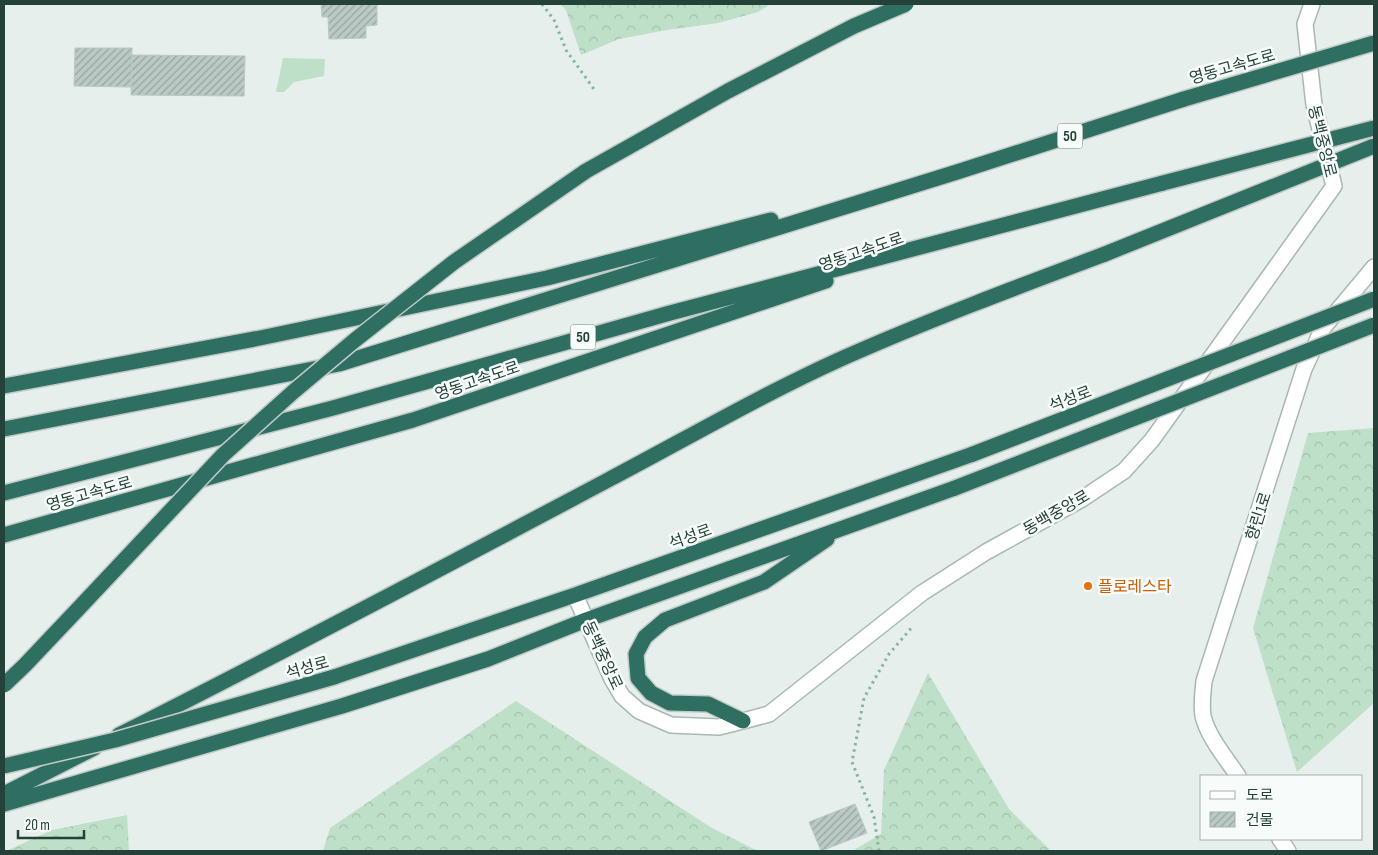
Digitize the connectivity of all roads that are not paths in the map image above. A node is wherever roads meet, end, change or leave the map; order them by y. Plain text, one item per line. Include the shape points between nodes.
1 (906, 4) edge
2 (1312, 4) edge
3 (1374, 44) edge
4 (1374, 128) edge
5 (1374, 146) edge
6 (957, 172) junction
7 (954, 238) junction
8 (1374, 267) edge
9 (1374, 299) edge
10 (1374, 325) edge
11 (4, 386) edge
12 (4, 429) edge
13 (4, 492) edge
14 (845, 527) junction
15 (4, 534) edge
16 (575, 596) junction
17 (586, 620) junction
18 (4, 685) edge
19 (743, 721) junction
20 (4, 766) edge
21 (1237, 775) edge
22 (4, 794) edge
23 (4, 804) edge
24 (1281, 840) edge
25 (1288, 851) edge

1 - 18 highway, bridge via 854,26 728,91 594,166 454,262 355,340 223,455
2 - 19 street, 동백중앙로 via 1305,24 1314,105 1334,186 1152,440 1124,471 930,588 769,714
3 - 6 highway, 영동고속도로 / 50, bridge via 1184,99
4 - 7 highway, 영동고속도로 / 50, bridge
5 - 22 highway, bridge via 852,354
6 - 11 highway, 영동고속도로 / 50 via 547,278 260,338
6 - 12 highway, 영동고속도로 / 50 via 339,364
7 - 13 highway, 영동고속도로 / 50 via 670,312 333,408
7 - 15 highway, 영동고속도로 / 50 via 413,420
8 - 21 street, 향린1로 via 1323,328 1304,369 1204,681 1203,717
9 - 16 highway, 석성로, bridge via 973,454
10 - 14 highway, bridge via 955,488
14 - 17 highway
14 - 19 highway via 764,582 665,620 645,637 636,654 638,678 651,693 670,703 708,704
16 - 17 street, 동백중앙로
16 - 20 highway, 석성로, bridge via 334,677 115,740
17 - 19 street, 동백중앙로 via 612,679 622,696 639,711 671,725 719,727
17 - 23 highway via 488,659 342,706
24 - 25 street

